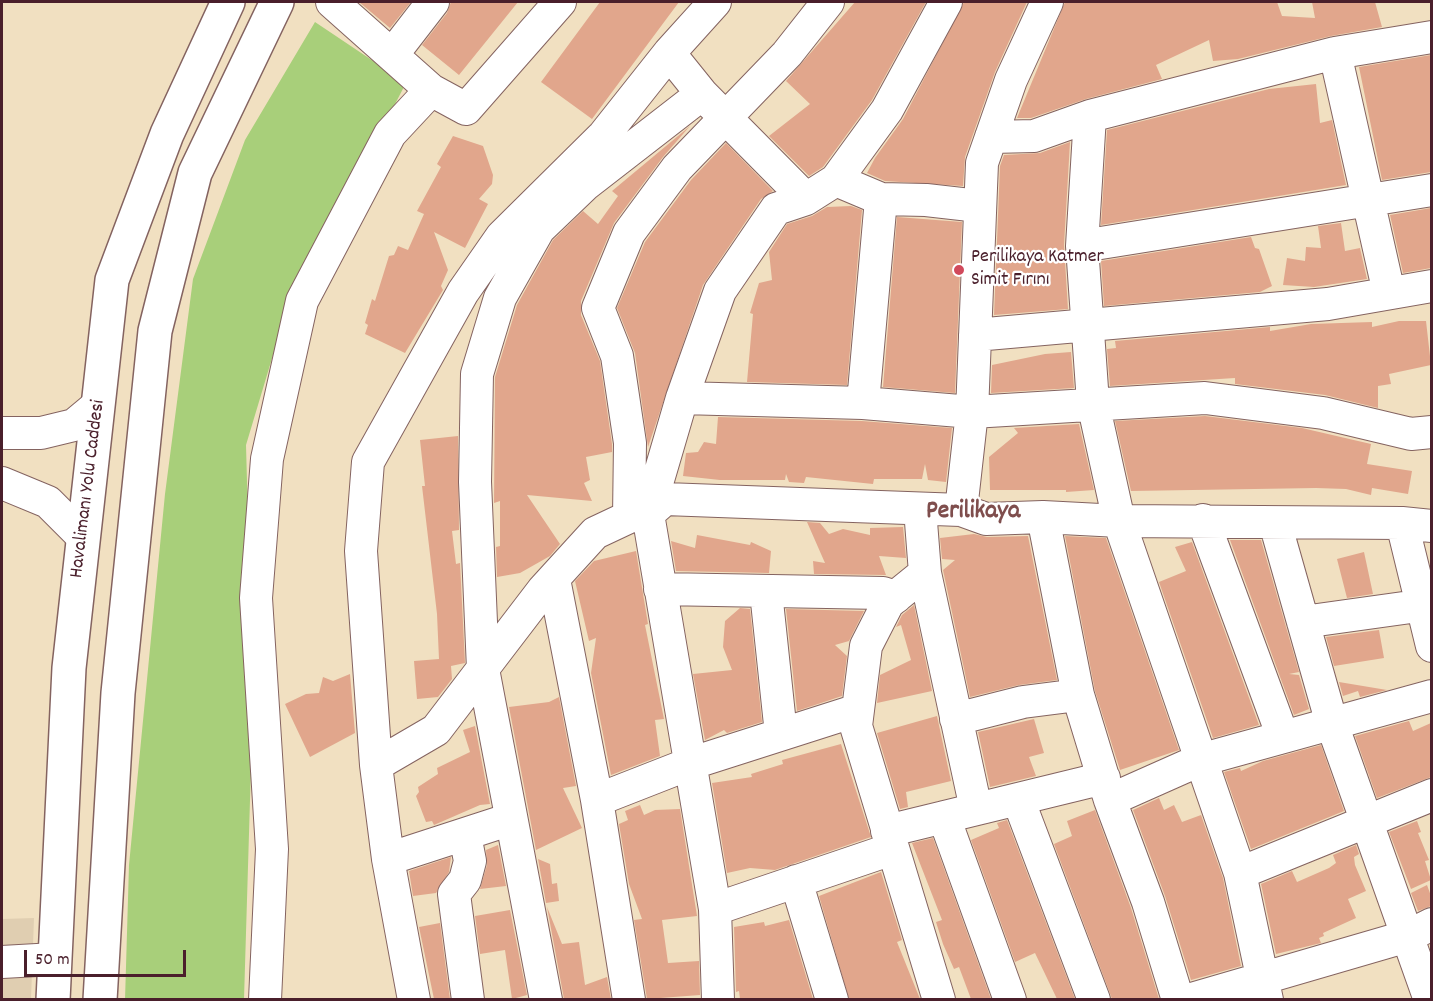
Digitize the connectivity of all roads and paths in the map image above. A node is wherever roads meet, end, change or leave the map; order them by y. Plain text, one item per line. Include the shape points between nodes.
1 (228, 2) edge
2 (277, 2) edge
3 (332, 2) edge
4 (433, 2) edge
5 (560, 2) edge
6 (715, 2) edge
7 (828, 2) edge
8 (946, 2) edge
9 (1047, 2) edge
10 (1431, 37) edge
11 (669, 53) junction
12 (1335, 53) junction
13 (392, 55) junction
14 (431, 90) junction
15 (702, 93) junction
16 (725, 116) junction
17 (1090, 116) junction
18 (991, 137) junction
19 (836, 180) junction
20 (1431, 190) edge
21 (806, 199) junction
22 (881, 199) junction
23 (1368, 199) junction
24 (979, 206) junction
25 (1082, 246) junction
26 (463, 292) junction
27 (1389, 293) junction
28 (1430, 295) edge
29 (497, 306) junction
30 (1087, 326) junction
31 (975, 335) junction
32 (682, 398) junction
33 (863, 403) junction
34 (1093, 403) junction
35 (98, 405) junction
36 (972, 412) junction
37 (1431, 432) edge
38 (2, 433) edge
39 (2, 483) edge
40 (920, 509) junction
41 (961, 510) junction
42 (639, 515) junction
43 (1043, 517) junction
44 (1203, 520) junction
45 (1119, 521) junction
46 (1275, 523) junction
47 (1417, 524) edge
48 (83, 537) junction
49 (925, 573) junction
50 (554, 579) junction
51 (660, 589) junction
52 (766, 592) junction
53 (896, 597) junction
54 (1427, 605) edge
55 (1303, 622) junction
56 (1431, 646) edge
57 (483, 669) junction
58 (1078, 695) junction
59 (1431, 696) edge
60 (858, 710) junction
61 (956, 719) junction
62 (1332, 723) junction
63 (782, 734) junction
64 (1283, 737) junction
65 (1200, 760) junction
66 (689, 764) junction
67 (376, 765) junction
68 (1107, 789) junction
69 (1431, 795) edge
70 (1018, 799) junction
71 (597, 800) junction
72 (976, 809) junction
73 (944, 817) junction
74 (511, 819) junction
75 (1368, 820) junction
76 (465, 835) junction
77 (890, 840) junction
78 (388, 860) junction
79 (1240, 873) junction
80 (796, 881) junction
81 (715, 909) junction
82 (1420, 930) edge
83 (55, 960) junction
84 (2, 962) edge
85 (1265, 989) edge
86 (53, 999) edge
87 (100, 999) edge
88 (265, 999) edge
89 (414, 999) edge
90 (468, 999) edge
91 (546, 999) edge
92 (629, 999) edge
93 (718, 999) edge
94 (832, 999) edge
95 (939, 999) edge
96 (1010, 999) edge
97 (1094, 999) edge
98 (1178, 999) edge
99 (1188, 999) edge
100 (1430, 999) edge

1 - 35 highway, Havalimanı Yolu Caddesi via 167,134 112,280
2 - 87 highway via 195,173 155,332 118,693
3 - 13 street
4 - 13 street
5 - 14 street via 466,110
6 - 11 street
7 - 16 street via 787,54
8 - 19 street via 887,110
9 - 18 street via 1011,80
10 - 12 street
11 - 15 street
11 - 26 street via 604,135 502,236
12 - 17 street
12 - 23 street
13 - 14 street
14 - 88 street via 390,134 302,301 267,459 256,598 272,849
15 - 16 street
15 - 29 street via 586,184 539,229
16 - 21 street
16 - 42 street via 677,168 629,233 598,308 619,367
17 - 18 street via 1034,136
17 - 25 street
18 - 24 street via 982,163
19 - 21 street
19 - 22 street
20 - 23 street
21 - 32 street via 776,209 720,291
22 - 24 street
22 - 33 street
23 - 25 street
23 - 27 street
24 - 31 street
25 - 30 street
26 - 29 street
26 - 67 street via 368,462 361,551
27 - 28 street
27 - 30 street via 1328,304
29 - 57 street via 477,374 475,482
30 - 31 street
30 - 34 street
31 - 36 street
32 - 33 street
32 - 42 street
33 - 36 street
34 - 36 street
34 - 37 street via 1205,398 1323,413 1411,434
34 - 45 street
35 - 38 street via 74,425 41,433
35 - 48 highway, Havalimanı Yolu Caddesi
36 - 41 street
39 - 48 street via 48,502
40 - 41 street
40 - 42 street via 665,499
40 - 49 street
41 - 43 street via 986,519
42 - 50 street via 595,533
42 - 51 street
43 - 45 street
43 - 58 street
44 - 45 street
44 - 46 street
44 - 64 street
45 - 65 street
46 - 47 street
46 - 55 street
47 - 54 street
48 - 83 highway, Havalimanı Yolu Caddesi via 69,668
49 - 53 street
49 - 61 street
50 - 57 street
50 - 71 street
51 - 52 street
51 - 66 street
52 - 53 street via 883,593
52 - 63 street
53 - 60 street via 888,603 866,646
54 - 55 street
54 - 56 street
55 - 62 street
57 - 67 street via 436,730
57 - 74 street
58 - 61 street via 1023,702
58 - 68 street
59 - 62 street
60 - 63 street
60 - 77 street via 856,726
61 - 72 street
62 - 64 street
62 - 75 street
63 - 66 street
64 - 65 street
65 - 68 street
65 - 79 street
66 - 71 street
66 - 81 street
67 - 78 street
68 - 70 street
68 - 98 street
69 - 75 street
70 - 72 street
70 - 97 street
71 - 92 street
72 - 73 street
73 - 77 street
73 - 96 street
74 - 76 street
74 - 91 street
75 - 79 street
75 - 82 street
76 - 78 street
76 - 90 street via 470,861 465,880 454,894
77 - 80 street
77 - 95 street
78 - 89 street
79 - 85 street
80 - 81 street
80 - 94 street
81 - 93 street
82 - 85 street
82 - 100 street
83 - 84 street
83 - 86 highway, Havalimanı Yolu Caddesi
85 - 99 street

